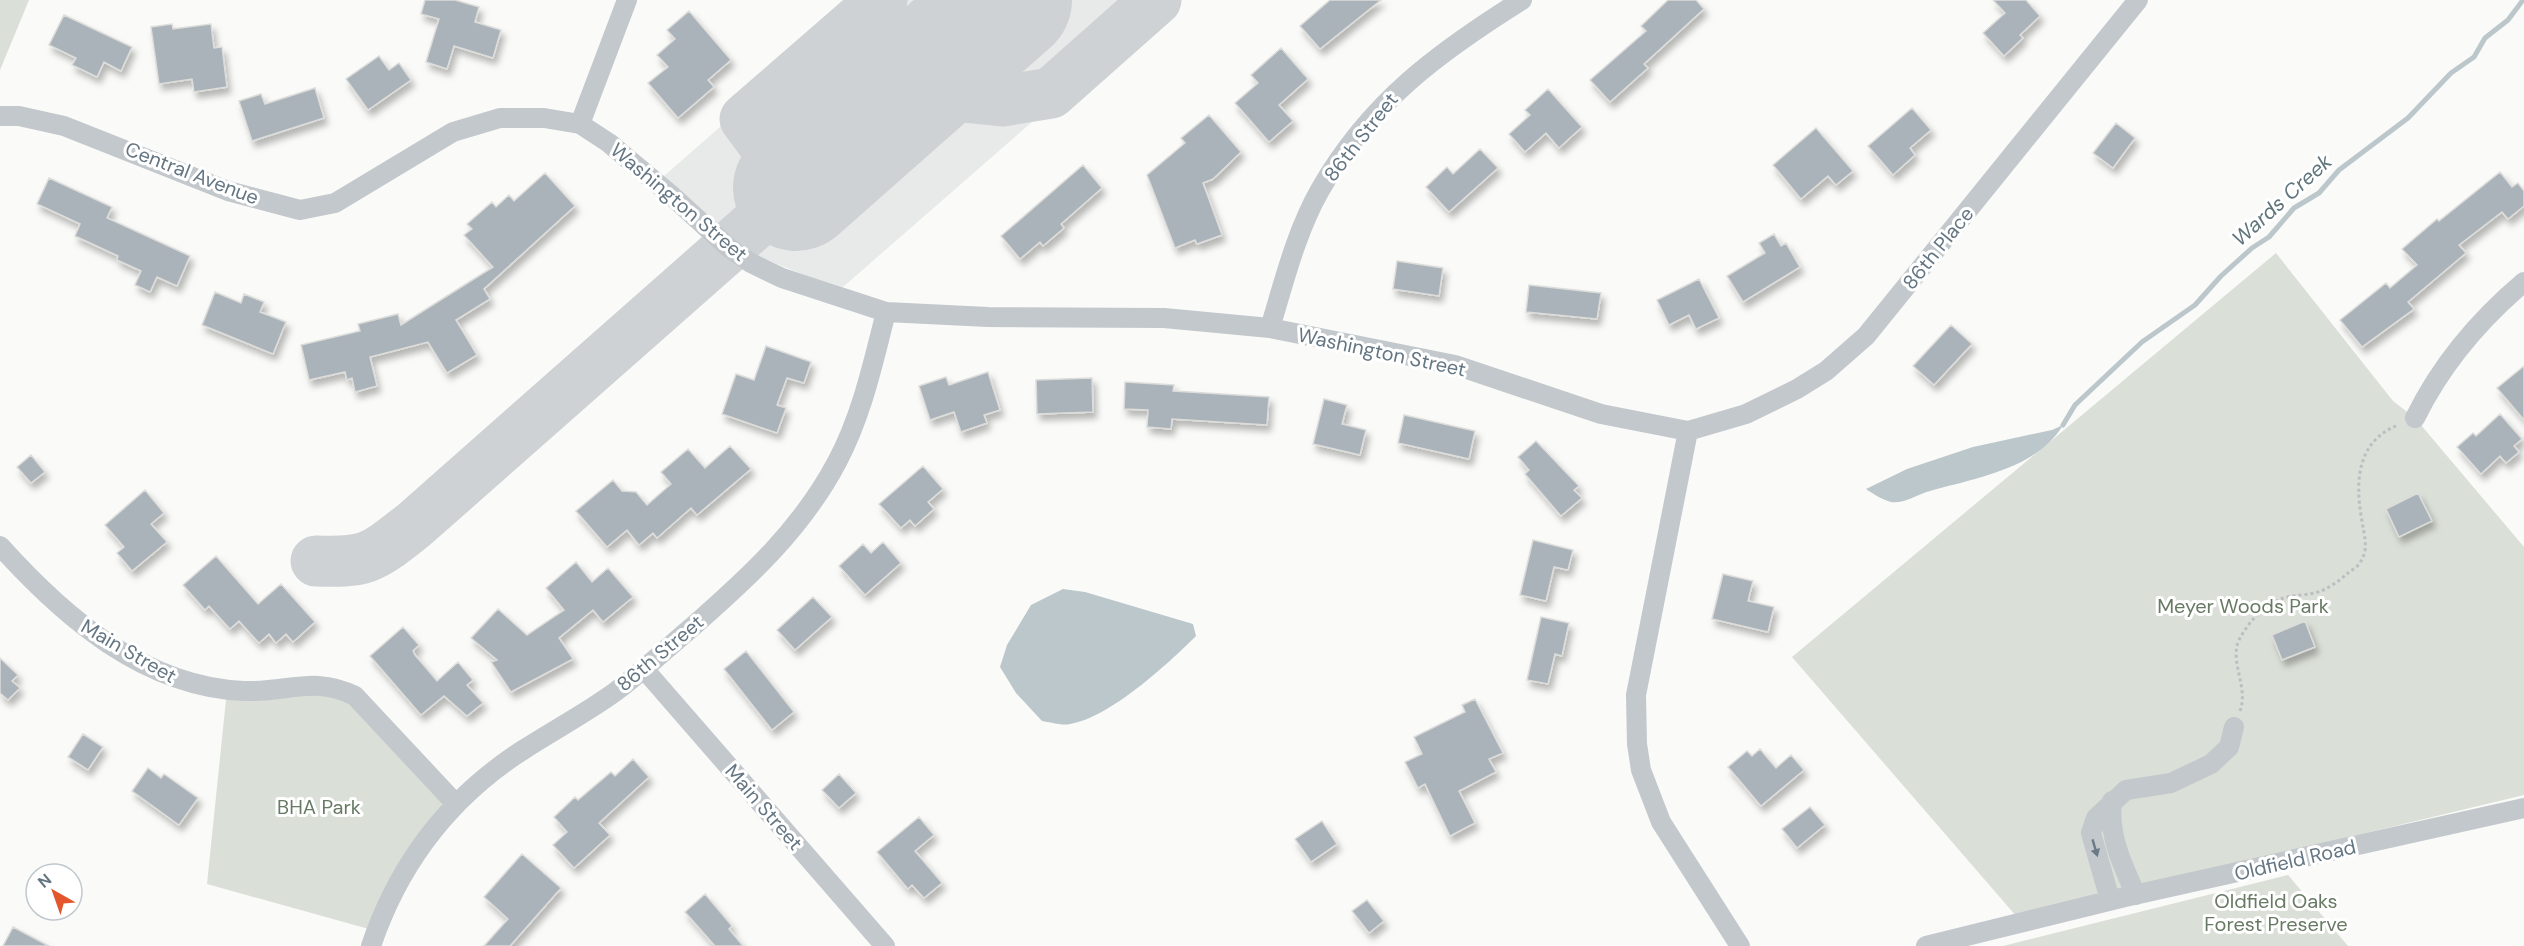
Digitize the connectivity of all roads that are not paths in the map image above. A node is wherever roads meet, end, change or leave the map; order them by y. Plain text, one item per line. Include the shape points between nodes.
1 (627, 0) edge
2 (1522, 0) edge
3 (2138, 0) edge
4 (0, 116) edge
5 (580, 124) junction
6 (2524, 282) edge
7 (886, 312) junction
8 (1270, 328) junction
9 (2415, 418) road end
10 (1688, 431) junction
11 (0, 546) edge
12 (644, 669) junction
13 (2234, 727) road end
14 (2112, 801) junction
15 (455, 802) junction
16 (2524, 808) edge
17 (2136, 895) junction
18 (2110, 900) junction
19 (371, 946) edge
20 (885, 946) edge
21 (1740, 946) edge
22 (1926, 946) edge

1 - 5 street
2 - 8 street, 86th Street via 1419,70 1360,133 1320,190
3 - 10 street, 86th Place via 1866,336 1797,389 1746,414
4 - 5 street, Central Avenue via 64,126 244,197 300,210 335,204 446,136 483,121 543,118
5 - 7 street, Washington Street via 634,164 751,263 782,278
6 - 9 street via 2482,321 2447,363
7 - 8 street, Washington Street via 1164,318
7 - 12 street, 86th Street via 848,438 812,505 744,581
8 - 10 street, Washington Street via 1455,365 1602,414
10 - 21 street via 1636,695 1637,744 1641,770 1661,822
11 - 15 street, Main Street via 38,588 74,619 177,680 251,691 322,684 355,696
12 - 15 street, 86th Street via 500,766
12 - 20 street, Main Street
13 - 14 street via 2229,747 2211,764 2170,783 2126,790
14 - 17 street via 2110,821 2119,856
14 -> 18 street via 2096,818 2091,833
15 - 19 street, 86th Street via 401,878
16 - 17 street, Oldfield Road
17 - 18 street, Oldfield Road
18 - 22 street, Oldfield Road

